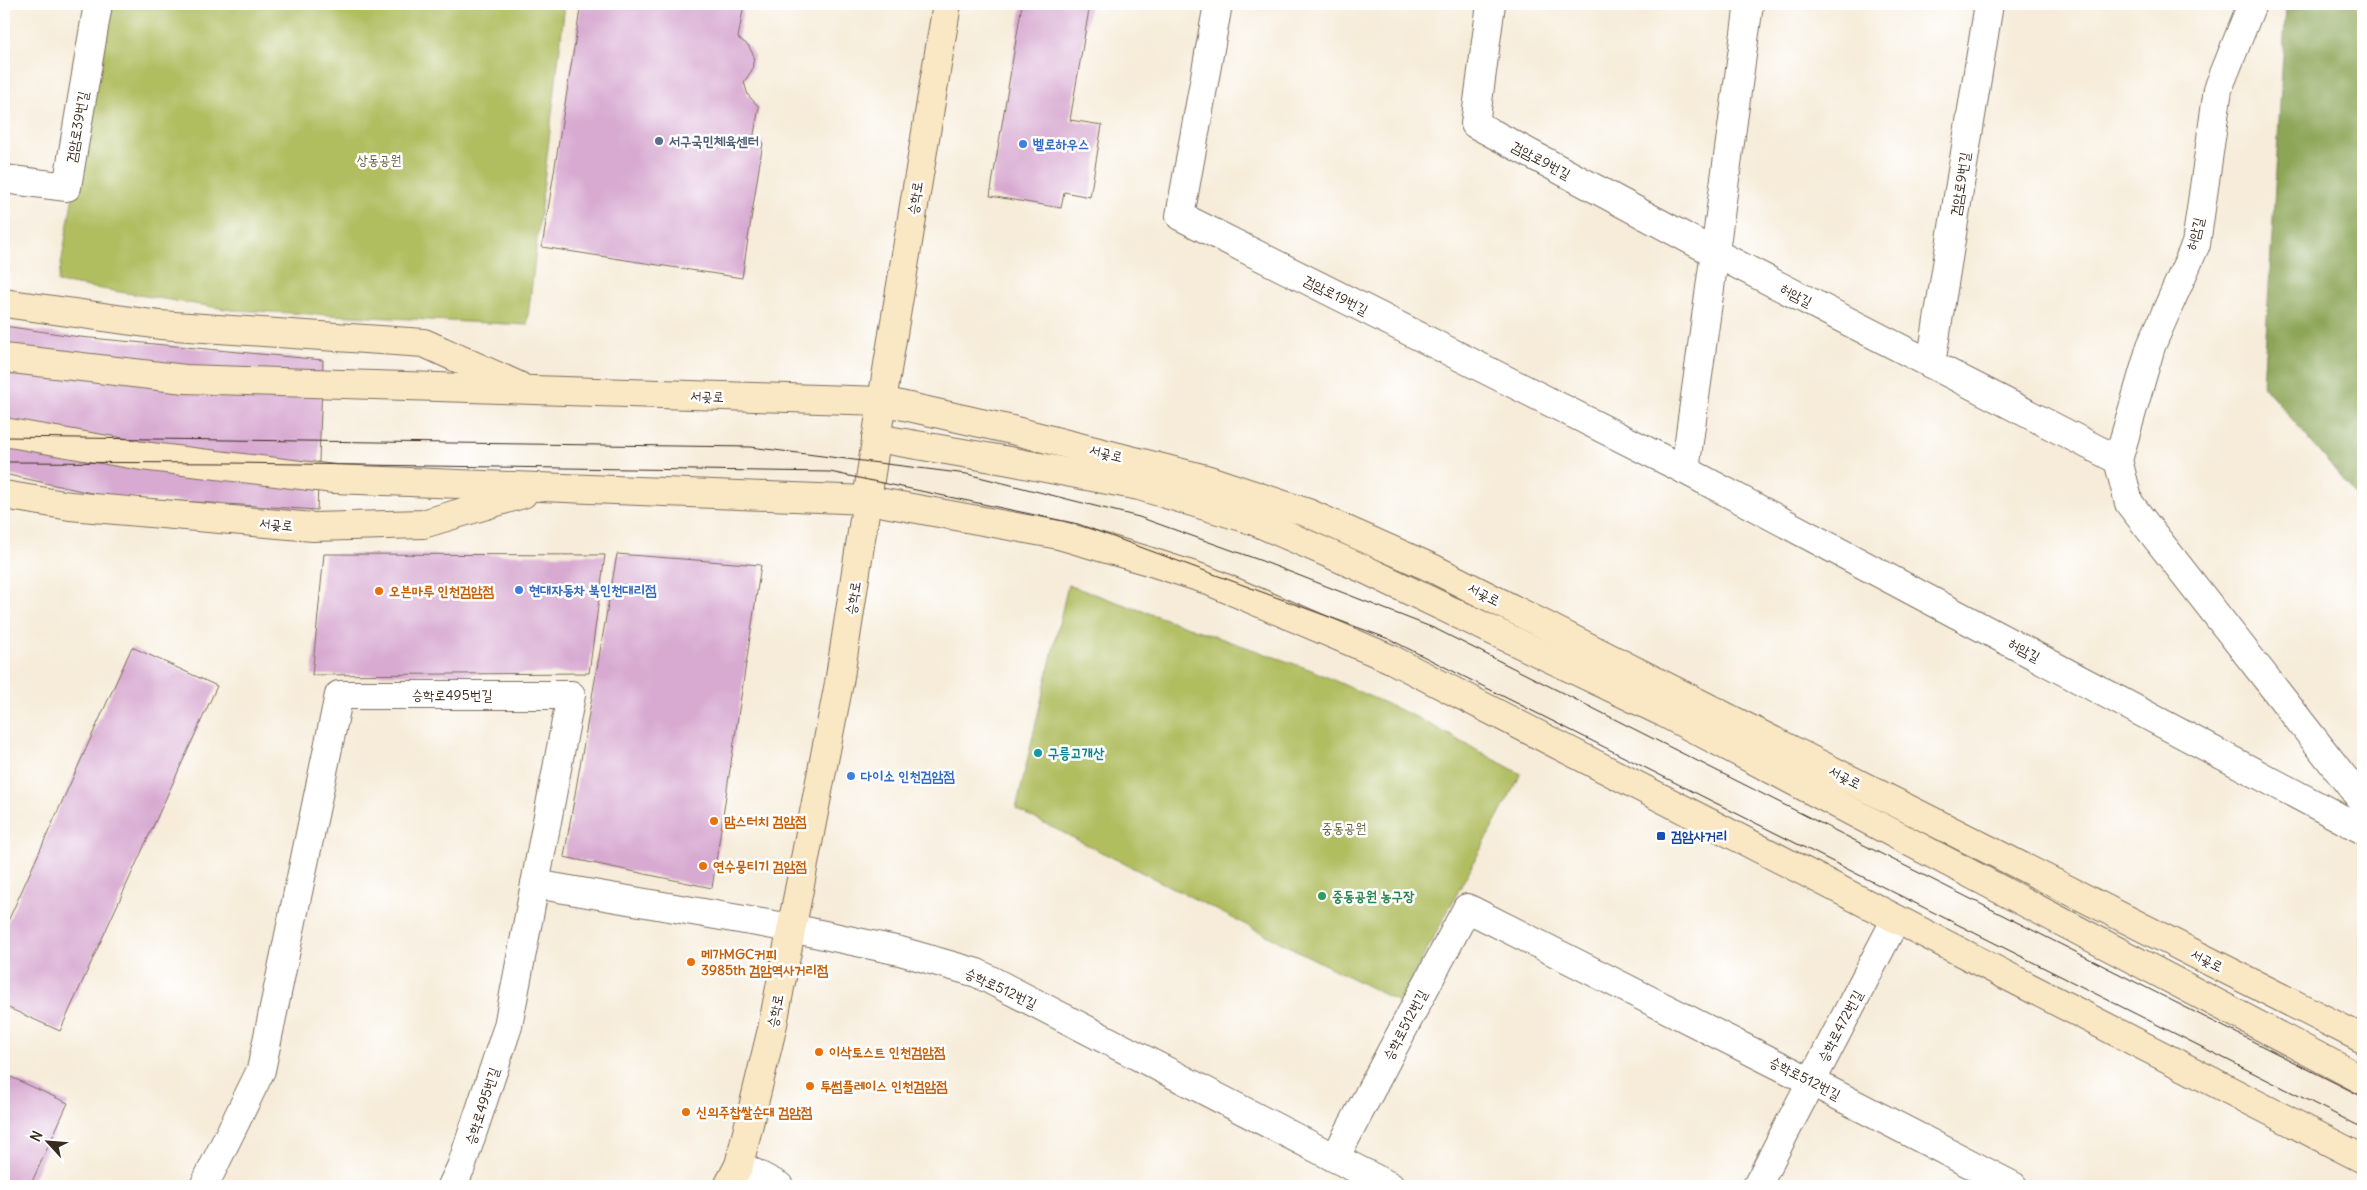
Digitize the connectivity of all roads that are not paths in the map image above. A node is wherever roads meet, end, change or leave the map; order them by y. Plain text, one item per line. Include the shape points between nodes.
1 (98, 4) edge
2 (947, 4) edge
3 (1218, 4) edge
4 (1492, 4) edge
5 (1749, 4) edge
6 (1988, 4) edge
7 (2252, 4) edge
8 (4, 179) edge
9 (1714, 253) junction
10 (4, 303) edge
11 (4, 358) edge
12 (1931, 364) junction
13 (531, 391) junction
14 (882, 401) junction
15 (4, 432) edge
16 (876, 438) junction
17 (2118, 460) junction
18 (1685, 470) junction
19 (545, 487) junction
20 (4, 495) edge
21 (868, 500) junction
22 (2363, 802) edge
23 (2363, 830) edge
24 (535, 884) junction
25 (1896, 919) junction
26 (791, 928) junction
27 (2363, 1040) edge
28 (1810, 1080) junction
29 (2363, 1080) edge
30 (1335, 1158) junction
31 (2363, 1159) edge
32 (734, 1176) edge
33 (204, 1186) edge
34 (452, 1186) edge
35 (779, 1186) edge
36 (1390, 1186) edge
37 (1757, 1186) edge
38 (2013, 1186) edge

1 - 8 street, 검암로39번길 via 67,187
2 - 14 main road, 승학로
3 - 18 street, 검암로19번길 via 1180,216
4 - 9 street, 검암로9번길 via 1475,124
5 - 9 street
6 - 12 street, 검암로9번길
7 - 17 street, 허암길 via 2218,89 2196,244 2152,346
9 - 12 street, 허암길
9 - 18 street
10 - 13 main road, 서곶로 via 160,325 424,343
11 - 13 main road, 서곶로 via 185,379
12 - 17 street, 허암길
13 - 14 main road, 서곶로
14 - 16 main road, 승학로
14 - 27 main road, 서곶로 via 1206,479 1308,512 1432,568
15 - 19 main road, 서곶로 via 142,456 334,479
16 - 21 main road, 승학로
16 - 29 main road, 서곶로 via 1139,486 1252,520 1347,561 1664,714
17 - 22 street via 2129,503
18 - 23 street, 허암길
19 - 20 main road, 서곶로 via 423,524 313,527 70,506
19 - 21 main road, 서곶로
21 - 25 main road, 서곶로 via 1059,534 1204,579 1392,659
21 - 26 main road, 승학로 via 839,683
24 - 26 street, 승학로512번길
24 - 33 street, 승학로495번길 via 572,695 339,695 261,1070
24 - 34 street, 승학로495번길 via 508,1026 462,1167
25 - 28 street, 승학로472번길
25 - 31 main road, 서곶로
26 - 30 street, 승학로512번길 via 900,951 977,973
26 - 32 main road, 승학로 via 772,1029
28 - 30 street, 승학로512번길 via 1467,908
28 - 37 street, 승학로472번길
28 - 38 street, 승학로512번길
30 - 36 street
32 - 35 street

